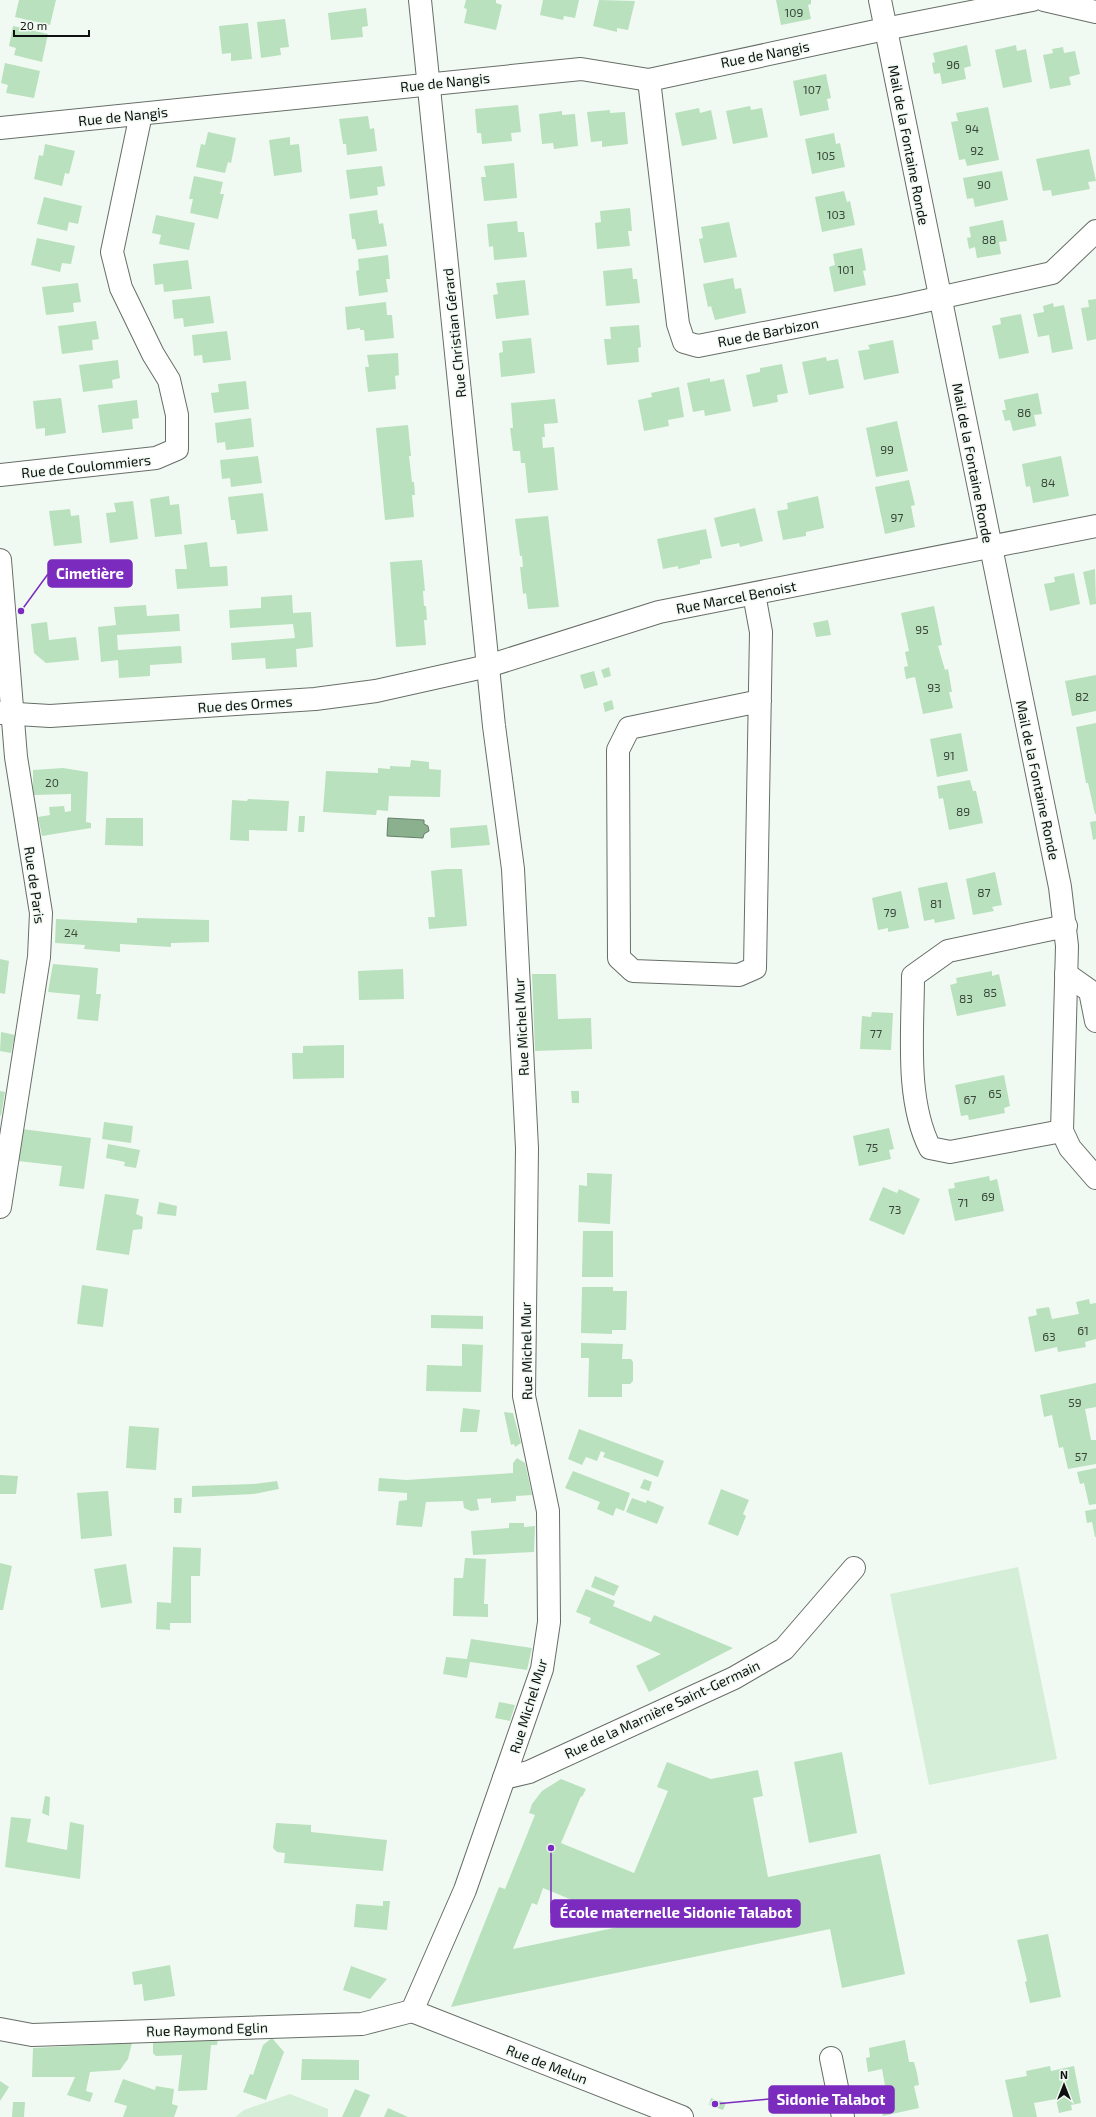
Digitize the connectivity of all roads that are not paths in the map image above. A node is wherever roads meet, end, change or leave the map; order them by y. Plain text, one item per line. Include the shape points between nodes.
1 (420, 0) edge
2 (880, 0) edge
3 (1032, 0) edge
4 (1044, 0) edge
5 (1096, 12) edge
6 (885, 29) junction
7 (649, 80) junction
8 (428, 83) junction
9 (141, 114) junction
10 (0, 128) edge
11 (1096, 231) edge
12 (940, 297) junction
13 (0, 475) edge
14 (1096, 526) edge
15 (990, 548) junction
16 (0, 560) edge
17 (754, 594) junction
18 (488, 666) junction
19 (760, 701) junction
20 (6, 714) edge
21 (1066, 926) junction
22 (1066, 974) junction
23 (1096, 1021) edge
24 (1062, 1131) junction
25 (1096, 1178) edge
26 (0, 1208) edge
27 (854, 1568) dead end
28 (504, 1778) junction
29 (412, 2011) junction
30 (0, 2029) edge
31 (830, 2058) dead end
32 (682, 2117) edge
33 (843, 2117) edge

1 - 8 street, Rue Christian Gérard
2 - 6 street, Mail de la Fontaine Ronde
3 - 6 street, Rue de Nangis
4 - 5 street
6 - 7 street, Rue de Nangis
6 - 12 street, Mail de la Fontaine Ronde
7 - 8 street, Rue de Nangis via 581,69
7 - 12 street, Rue de Barbizon via 678,324 684,342 698,346
8 - 9 street, Rue de Nangis
8 - 18 street, Rue Christian Gérard
9 - 10 street, Rue de Nangis
9 - 13 street, Rue de Coulommiers via 112,252 121,288 153,354 169,380 177,415 177,449 156,458
11 - 12 street, Rue de Barbizon via 1052,273
12 - 15 street, Mail de la Fontaine Ronde
14 - 15 street, Rue Marcel Benoist
15 - 17 street, Rue Marcel Benoist
15 - 21 street, Mail de la Fontaine Ronde
16 - 20 street, Rue de Paris
17 - 18 street, Rue Marcel Benoist via 659,612
17 - 19 street via 761,632
18 - 20 street, Rue des Ormes via 376,691 315,699 50,716
18 - 28 street, Rue Michel Mur via 513,869 527,1148 524,1396 548,1511 549,1622 542,1669
19 - 19 street via 755,968 739,975 633,971 619,958 618,750 629,728
20 - 26 street, Rue de Paris via 16,757 41,913 41,932
21 - 22 street, Mail de la Fontaine Ronde
21 - 24 street via 948,951 913,976 913,1069 916,1106 922,1132 930,1148 950,1152
22 - 23 street via 1090,991
22 - 24 street, Mail de la Fontaine Ronde
24 - 25 street, Mail de la Fontaine Ronde via 1070,1148
27 - 28 street, Rue de la Marnière Saint-Germain via 784,1649 727,1682 529,1772
28 - 29 street, Rue Michel Mur via 465,1890
29 - 30 street, Rue Raymond Eglin via 362,2024 32,2035
29 - 32 street, Rue de Melun
31 - 33 street

